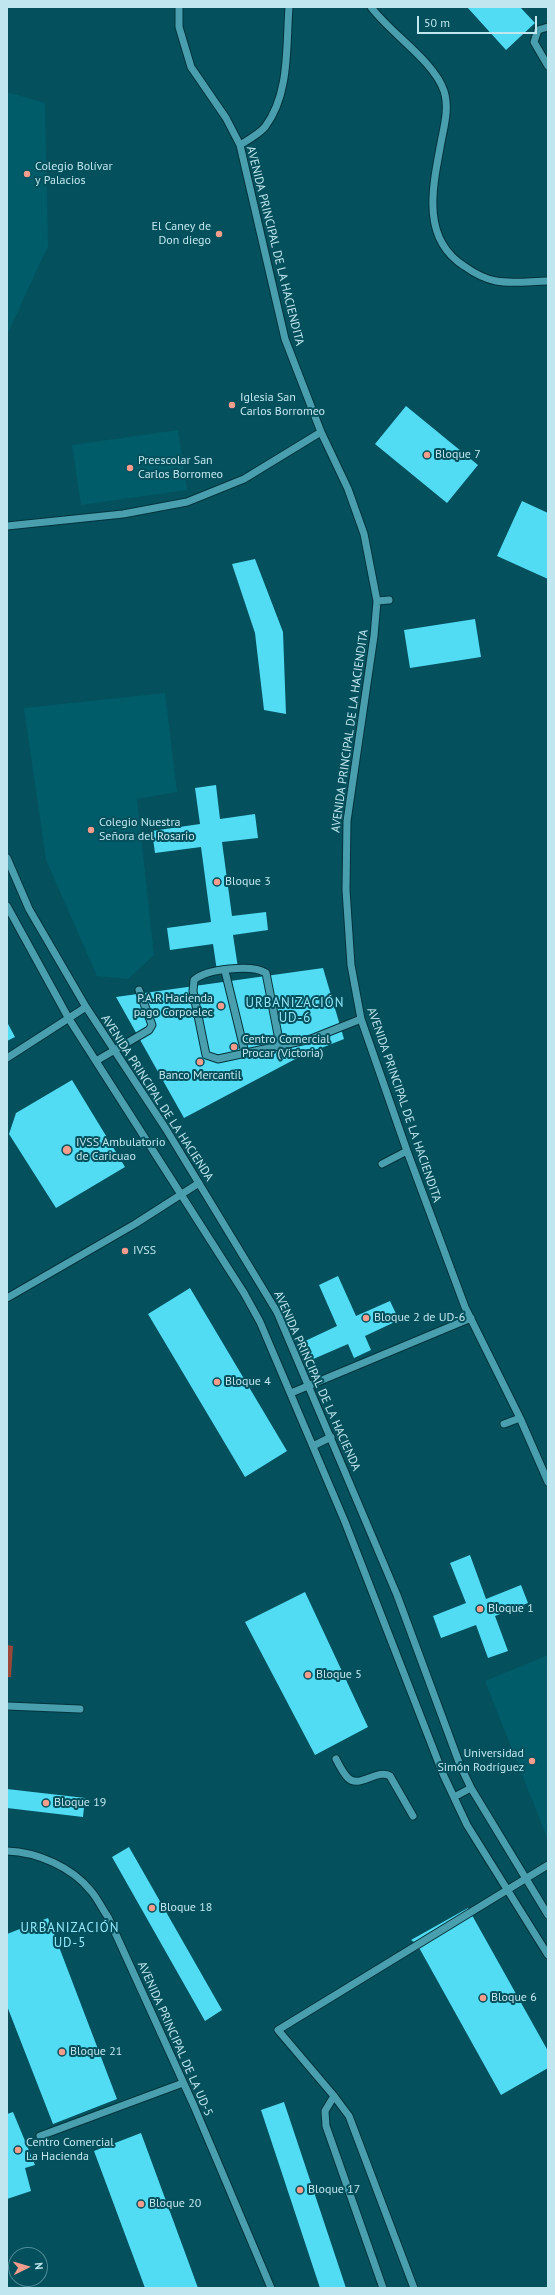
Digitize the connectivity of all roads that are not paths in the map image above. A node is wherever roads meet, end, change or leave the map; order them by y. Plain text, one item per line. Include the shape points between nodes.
1 (179, 7) edge
2 (289, 7) edge
3 (371, 7) edge
4 (548, 27) edge
5 (548, 66) edge
6 (240, 145) junction
7 (548, 281) edge
8 (321, 432) junction
9 (7, 526) edge
10 (389, 600) dead end
11 (377, 601) junction
12 (7, 858) edge
13 (7, 906) edge
14 (225, 971) junction
15 (139, 990) dead end
16 (86, 1006) junction
17 (69, 1019) junction
18 (361, 1019) junction
19 (280, 1045) junction
20 (113, 1051) junction
21 (245, 1053) junction
22 (7, 1058) edge
23 (96, 1061) junction
24 (407, 1151) junction
25 (382, 1164) dead end
26 (199, 1183) junction
27 (180, 1195) junction
28 (7, 1298) edge
29 (470, 1318) junction
30 (308, 1386) junction
31 (291, 1393) junction
32 (520, 1418) junction
33 (504, 1424) dead end
34 (331, 1437) junction
35 (313, 1446) junction
36 (548, 1482) edge
37 (7, 1706) edge
38 (80, 1709) dead end
39 (336, 1759) dead end
40 (471, 1788) junction
41 (454, 1797) junction
42 (413, 1816) dead end
43 (7, 1851) edge
44 (548, 1865) edge
45 (548, 1915) edge
46 (548, 1955) edge
47 (183, 2083) junction
48 (334, 2096) junction
49 (40, 2136) dead end
50 (271, 2288) edge
51 (383, 2288) edge
52 (414, 2288) edge

1 - 6 street, AVENIDA PRINCIPAL DE LA HACIENDITA via 179,27 191,66 226,118
2 - 6 street via 284,84 276,108 264,128
3 - 7 street via 380,19 437,74 445,92 447,115 432,199 434,225 441,245 454,260 477,275 497,282
4 - 5 street via 538,30 534,36 536,46
6 - 8 street, AVENIDA PRINCIPAL DE LA HACIENDITA via 285,339
8 - 9 street via 244,479 187,502 123,514
8 - 11 street, AVENIDA PRINCIPAL DE LA HACIENDITA via 348,489 364,534
10 - 11 street
11 - 18 street, AVENIDA PRINCIPAL DE LA HACIENDITA via 347,821 346,898 351,964
12 - 16 street, AVENIDA PRINCIPAL DE LA HACIENDA via 29,909
13 - 17 street
14 - 19 street via 252,968 266,973
14 - 21 street
14 - 21 street via 205,973 194,980 206,1055 218,1059
15 - 20 street via 152,1025 149,1030
16 - 17 street
16 - 20 street, AVENIDA PRINCIPAL DE LA HACIENDA
17 - 22 street
17 - 23 street
18 - 19 street via 311,1039
18 - 24 street, AVENIDA PRINCIPAL DE LA HACIENDITA
19 - 21 street
20 - 23 street
20 - 26 street, AVENIDA PRINCIPAL DE LA HACIENDA
23 - 27 street
24 - 25 street
24 - 29 street, AVENIDA PRINCIPAL DE LA HACIENDITA
26 - 27 street
26 - 30 street, AVENIDA PRINCIPAL DE LA HACIENDA via 277,1312
27 - 28 street
27 - 31 street via 248,1299
29 - 30 street
29 - 32 street, AVENIDA PRINCIPAL DE LA HACIENDITA
30 - 31 street
30 - 34 street, AVENIDA PRINCIPAL DE LA HACIENDA
31 - 35 street
32 - 33 street
32 - 36 street, AVENIDA PRINCIPAL DE LA HACIENDITA
34 - 35 street
34 - 40 street, AVENIDA PRINCIPAL DE LA HACIENDA via 397,1595 460,1765
35 - 41 street
37 - 38 street
39 - 42 street via 348,1779 354,1781 383,1774 390,1776
40 - 41 street
40 - 45 street, AVENIDA PRINCIPAL DE LA HACIENDA
41 - 46 street via 468,1825
43 - 47 street, AVENIDA PRINCIPAL DE LA UD-5 via 18,1851 49,1860 91,1890 108,1917
44 - 48 street via 278,2030
47 - 49 street
47 - 50 street, AVENIDA PRINCIPAL DE LA UD-5
48 - 51 street via 325,2111 326,2126
48 - 52 street via 348,2116 362,2146

